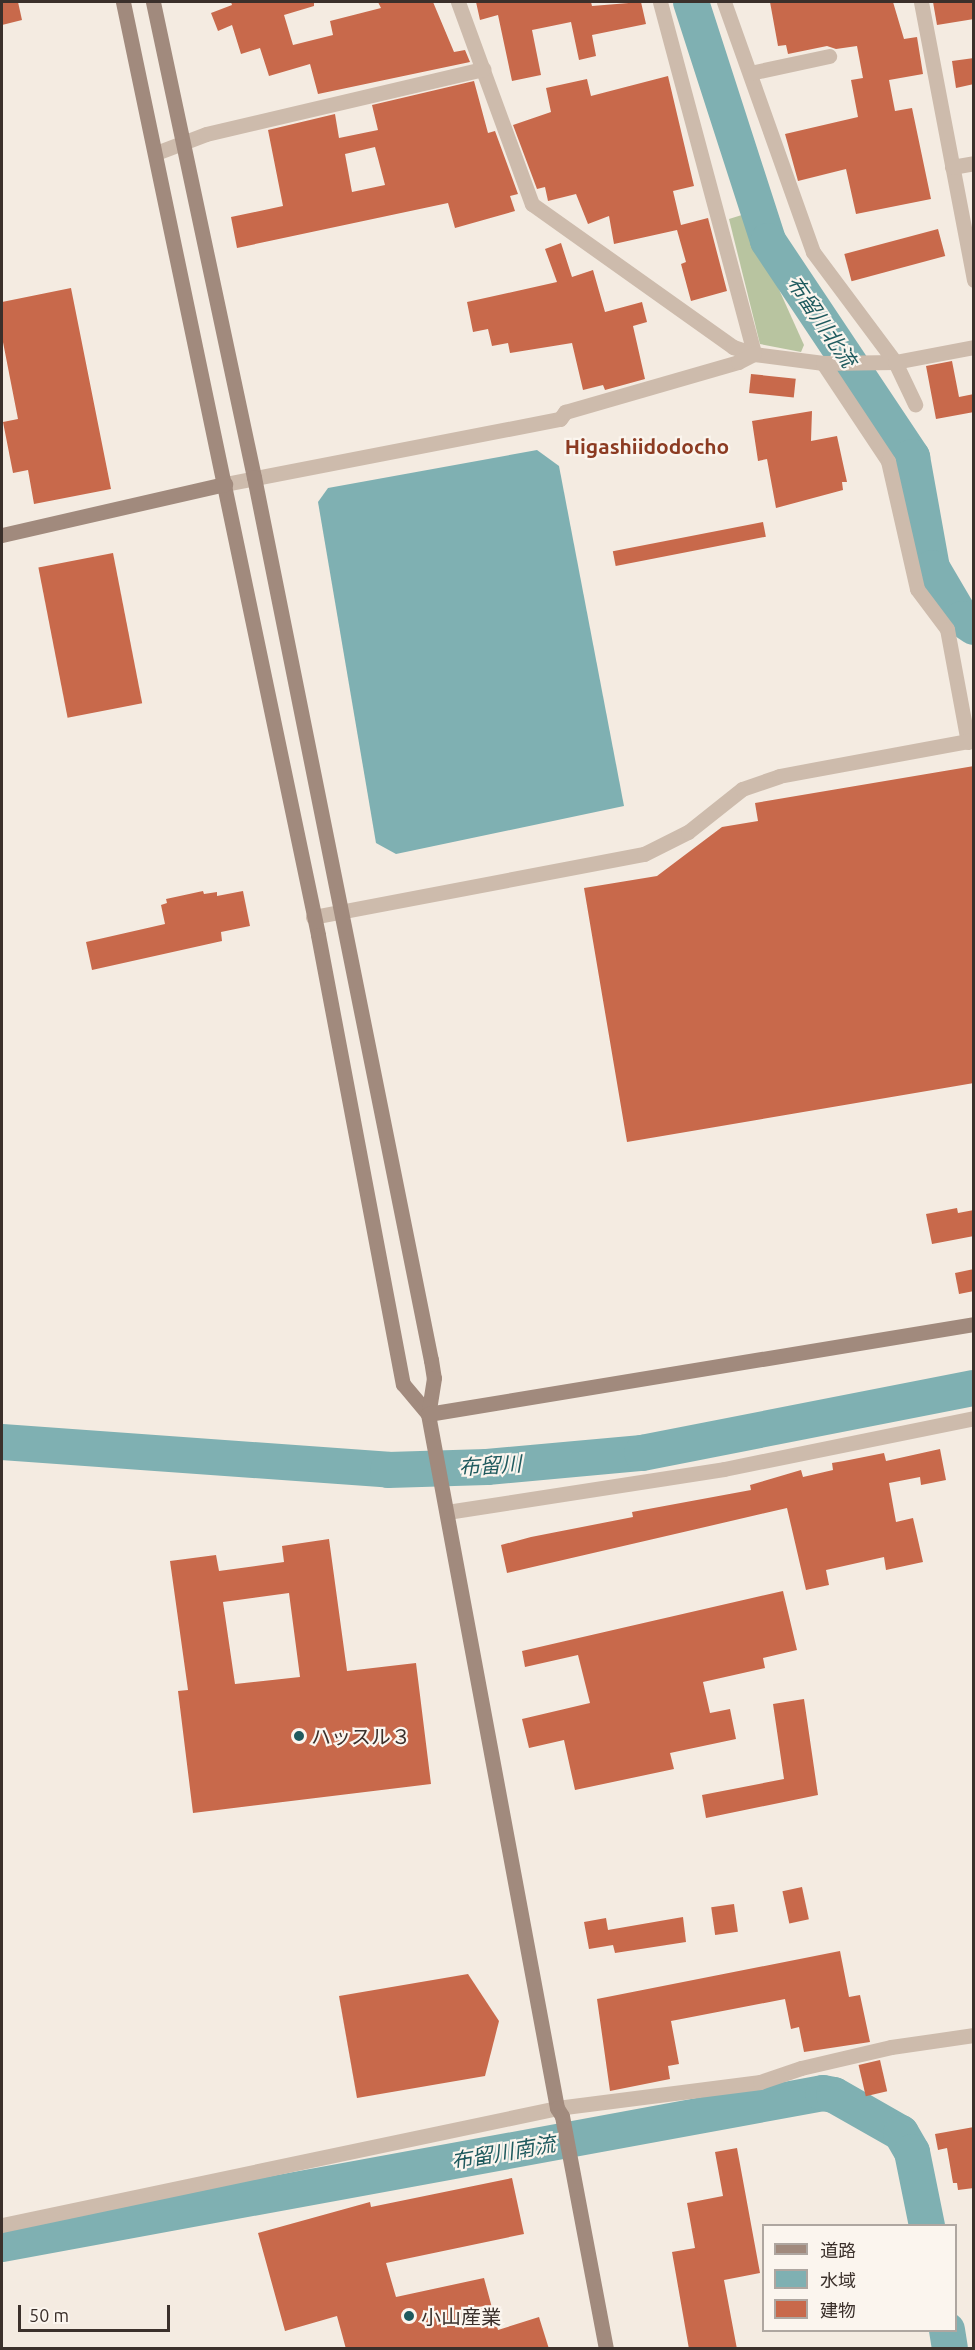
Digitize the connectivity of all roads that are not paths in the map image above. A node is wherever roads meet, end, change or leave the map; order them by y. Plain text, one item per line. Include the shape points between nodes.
1 (123, 2) edge
2 (153, 2) edge
3 (458, 2) edge
4 (660, 2) edge
5 (724, 2) edge
6 (921, 2) edge
7 (829, 56) dead end
8 (483, 69) junction
9 (750, 73) junction
10 (183, 142) junction
11 (156, 153) junction
12 (974, 163) edge
13 (952, 167) junction
14 (974, 279) edge
15 (974, 346) edge
16 (754, 354) junction
17 (896, 362) junction
18 (828, 363) junction
19 (915, 404) dead end
20 (254, 477) junction
21 (225, 483) junction
22 (2, 535) edge
23 (971, 741) edge
24 (340, 912) junction
25 (313, 917) junction
26 (974, 1324) edge
27 (974, 1418) edge
28 (429, 1421) junction
29 (447, 1512) junction
30 (974, 2035) edge
31 (559, 2112) junction
32 (2, 2225) edge
33 (606, 2349) edge

1 - 11 street
2 - 10 street
3 - 8 street
4 - 16 street
5 - 9 street
6 - 13 street
7 - 9 street
8 - 10 street
8 - 16 street via 532,204 734,346
9 - 17 street via 813,252
10 - 11 street
10 - 20 street
11 - 21 street
12 - 13 street
13 - 14 street
15 - 17 street
16 - 18 street
16 - 20 street via 565,412 560,419
17 - 18 street
17 - 19 street
18 - 23 street via 888,461 917,589 947,629
20 - 21 street
20 - 24 street
21 - 22 street
21 - 25 street
23 - 24 street via 779,776 742,789 688,832 644,854
24 - 25 street
24 - 28 street via 431,1360 434,1378
25 - 28 street via 403,1383
26 - 28 street
27 - 29 street via 724,1469
28 - 29 street
29 - 31 street
30 - 31 street via 880,2050 760,2082
31 - 32 street
31 - 33 street

